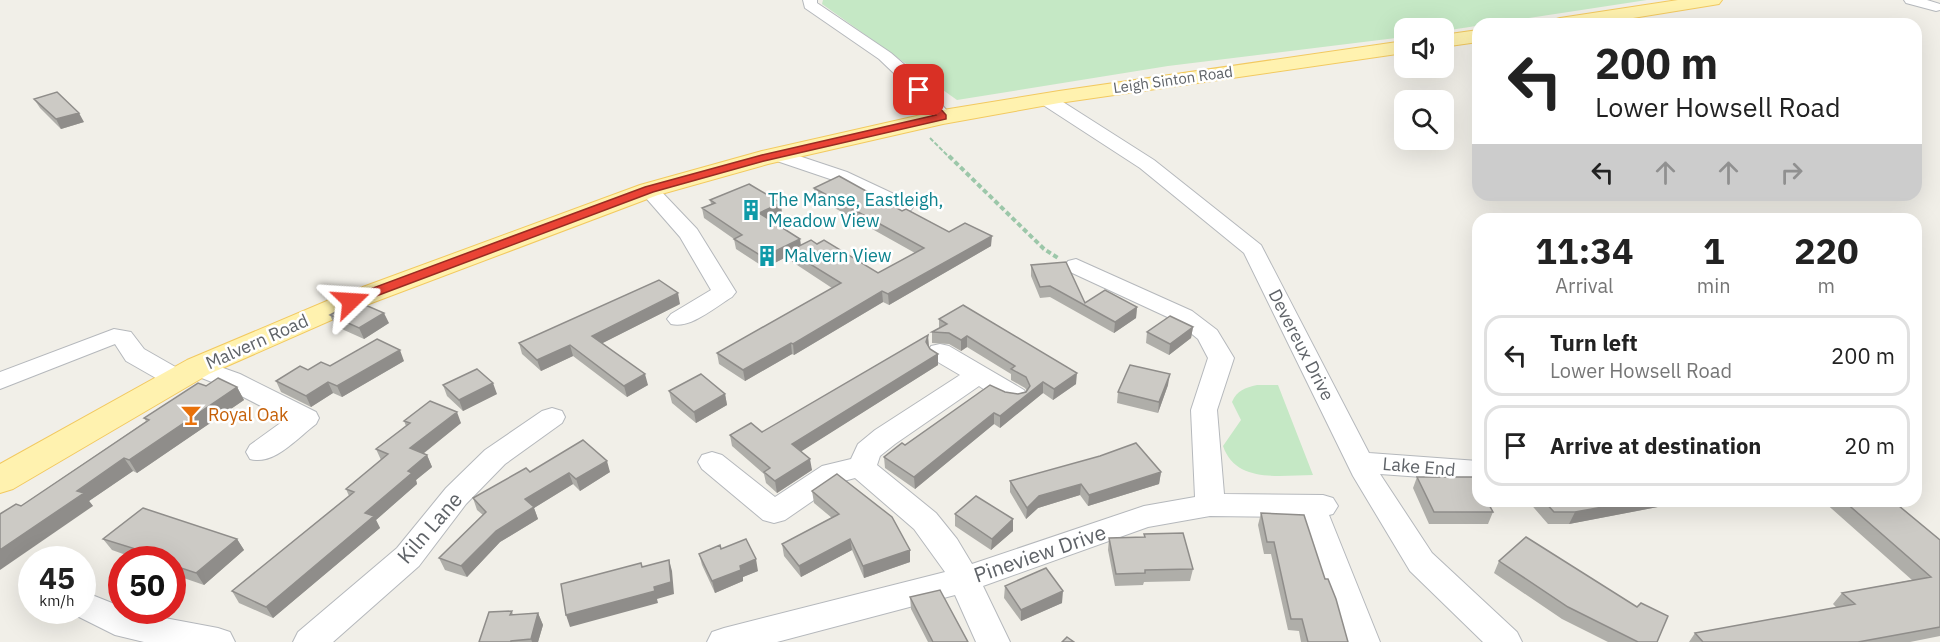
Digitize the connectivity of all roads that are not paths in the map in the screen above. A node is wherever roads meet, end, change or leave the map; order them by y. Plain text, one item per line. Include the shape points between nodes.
1 (810, 0) edge
2 (1713, 0) edge
3 (1915, 1) edge
4 (1938, 7) edge
5 (1598, 18) edge
6 (1472, 37) edge
7 (1454, 39) edge
8 (1394, 48) edge
9 (1046, 99) junction
10 (943, 117) junction
11 (778, 154) junction
12 (649, 190) junction
13 (904, 206) dead end
14 (1076, 266) road end
15 (680, 319) dead end
16 (940, 352) edge
17 (188, 373) junction
18 (977, 375) junction
19 (0, 381) edge
20 (1015, 396) edge
21 (552, 417) dead end
22 (260, 452) dead end
23 (712, 462) dead end
24 (1360, 462) junction
25 (862, 466) junction
26 (1472, 471) edge
27 (0, 480) edge
28 (1210, 505) junction
29 (963, 580) junction
30 (96, 611) edge
31 (218, 642) edge
32 (310, 642) edge
33 (724, 642) edge
34 (993, 642) edge
35 (1363, 642) edge
36 (1505, 642) edge

1 - 10 street via 810,5 885,56
2 - 5 main road
3 - 4 street
6 - 7 main road
8 - 9 main road, Leigh Sinton Road
9 - 10 main road, Leigh Sinton Road
9 - 24 street, Devereux Drive via 1147,164 1253,250
10 - 11 main road, Malvern Road
11 - 12 main road, Malvern Road
11 - 13 street via 840,176
12 - 15 street via 689,234 724,292
12 - 17 main road, Malvern Road via 351,301
14 - 28 street via 1184,316 1208,335 1221,358 1204,410
16 - 18 street
17 - 19 street via 135,355 122,337 114,336
17 - 22 street via 231,380 306,418
17 - 27 main road, Malvern Road
18 - 20 street
18 - 25 street via 885,437 868,451
21 - 32 street, Kiln Lane via 495,456 456,496 408,557
23 - 25 street via 774,512 832,472
24 - 26 street, Lake End
24 - 36 street, Devereux Drive via 1421,562
25 - 29 street via 872,481 924,519 945,544
28 - 29 street, Pineview Drive via 1144,517
28 - 35 street, Pineview Drive via 1317,506
29 - 33 street, Pineview Drive
29 - 34 street
30 - 31 street via 127,625

